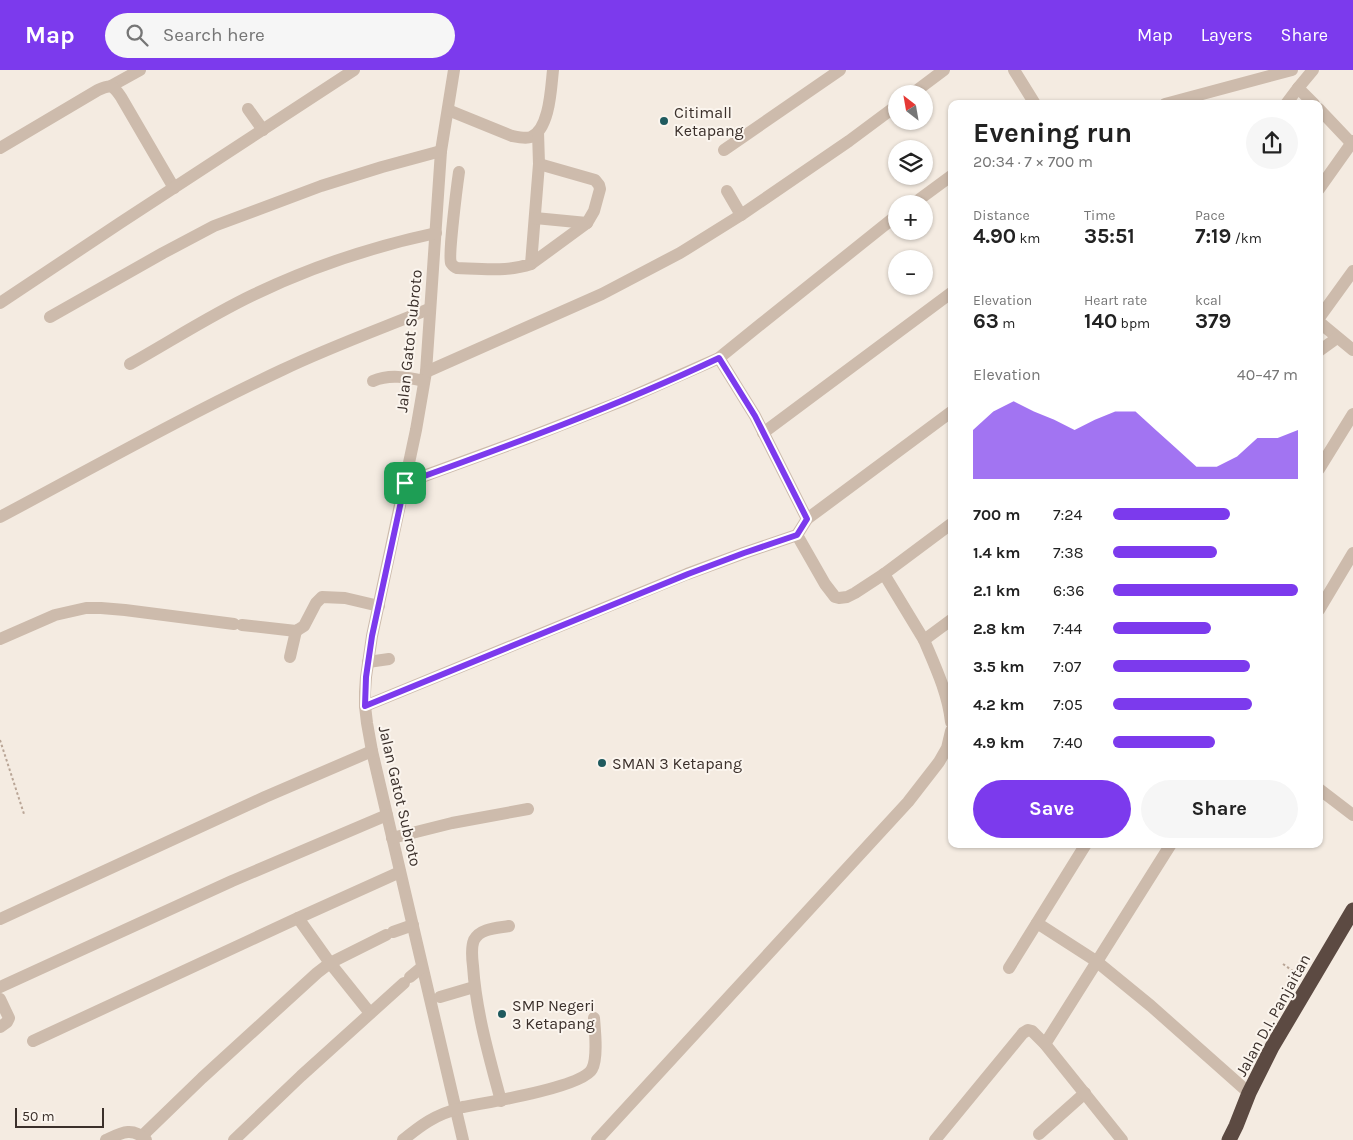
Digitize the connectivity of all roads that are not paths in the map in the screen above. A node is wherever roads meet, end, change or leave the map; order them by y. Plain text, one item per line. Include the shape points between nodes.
1 (140, 70) edge
2 (354, 70) edge
3 (454, 70) edge
4 (553, 70) edge
5 (840, 70) edge
6 (944, 70) edge
7 (1014, 70) edge
8 (1292, 70) edge
9 (1313, 70) edge
10 (924, 85) edge
11 (111, 86) junction
12 (1298, 88) junction
13 (1033, 100) edge
14 (1180, 100) edge
15 (1289, 100) edge
16 (1310, 100) edge
17 (248, 109) dead end
18 (448, 110) junction
19 (888, 112) edge
20 (1323, 113) edge
21 (263, 130) junction
22 (538, 132) junction
23 (1352, 143) edge
24 (0, 148) edge
25 (724, 150) dead end
26 (442, 151) junction
27 (539, 164) junction
28 (459, 172) dead end
29 (948, 178) edge
30 (1323, 183) edge
31 (174, 188) junction
32 (727, 191) dead end
33 (925, 195) edge
34 (741, 215) junction
35 (535, 218) junction
36 (888, 222) edge
37 (587, 223) junction
38 (436, 239) junction
39 (452, 243) junction
40 (531, 264) junction
41 (1353, 271) edge
42 (948, 295) edge
43 (0, 303) edge
44 (429, 309) junction
45 (1323, 314) edge
46 (50, 317) dead end
47 (1323, 324) edge
48 (1337, 338) junction
49 (1323, 348) edge
50 (1353, 350) edge
51 (719, 358) junction
52 (130, 364) dead end
53 (425, 377) junction
54 (373, 381) dead end
55 (948, 414) edge
56 (1353, 414) edge
57 (764, 433) junction
58 (1323, 463) edge
59 (405, 483) junction
60 (0, 517) edge
61 (807, 519) junction
62 (948, 526) edge
63 (797, 535) junction
64 (1353, 552) edge
65 (884, 574) junction
66 (1323, 603) edge
67 (379, 606) junction
68 (948, 622) edge
69 (296, 631) junction
70 (0, 639) edge
71 (924, 640) junction
72 (290, 656) dead end
73 (389, 659) dead end
74 (368, 662) junction
75 (365, 706) junction
76 (948, 706) edge
77 (948, 744) edge
78 (372, 751) junction
79 (1323, 792) edge
80 (528, 809) dead end
81 (387, 815) junction
82 (1353, 815) edge
83 (392, 838) junction
84 (1084, 848) edge
85 (1168, 848) edge
86 (400, 872) junction
87 (1353, 910) edge
88 (298, 918) junction
89 (0, 919) edge
90 (1037, 923) junction
91 (413, 925) junction
92 (509, 926) dead end
93 (1096, 961) junction
94 (330, 963) junction
95 (422, 967) junction
96 (1009, 968) dead end
97 (0, 987) edge
98 (474, 987) junction
99 (0, 999) edge
100 (434, 999) junction
101 (370, 1013) junction
102 (594, 1018) dead end
103 (0, 1027) edge
104 (33, 1041) dead end
105 (1045, 1044) junction
106 (1085, 1093) junction
107 (1249, 1094) junction
108 (501, 1101) junction
109 (459, 1108) junction
110 (1038, 1134) dead end
111 (144, 1138) edge
112 (106, 1140) edge
113 (234, 1140) edge
114 (403, 1140) edge
115 (463, 1140) edge
116 (597, 1140) edge
117 (934, 1140) edge
118 (1122, 1140) edge
119 (1229, 1140) edge

1 - 11 street
2 - 21 street
3 - 18 street, Jalan Gatot Subroto
4 - 22 street via 548,110
5 - 25 street
6 - 10 street
7 - 13 street
8 - 14 street
9 - 12 street
11 - 24 street via 84,98
11 - 31 street via 121,96
12 - 15 street
12 - 16 street
17 - 21 street
18 - 22 street via 512,136 531,138
18 - 26 street, Jalan Gatot Subroto
19 - 34 street
20 - 23 street
21 - 31 street
22 - 27 street
23 - 30 street
26 - 38 street, Jalan Gatot Subroto
26 - 46 street via 321,186 214,226
27 - 35 street
27 - 37 street via 597,182 600,188
28 - 39 street
29 - 33 street
31 - 43 street
32 - 34 street
34 - 53 street via 680,253 602,294
35 - 37 street
35 - 40 street
36 - 51 street
37 - 40 street
38 - 39 street
38 - 44 street, Jalan Gatot Subroto
38 - 52 street via 404,240 288,280 223,310
39 - 40 street via 450,261 457,268 507,269
41 - 45 street
42 - 57 street
44 - 53 street, Jalan Gatot Subroto
44 - 60 street via 283,369
47 - 48 street
48 - 49 street
48 - 50 street
51 - 57 street
51 - 59 street via 622,401
53 - 54 street
53 - 59 street, Jalan Gatot Subroto
55 - 61 street
56 - 58 street
57 - 61 street
59 - 67 street, Jalan Gatot Subroto
61 - 63 street
62 - 65 street
63 - 65 street via 835,597 847,597
63 - 75 street via 688,574
64 - 66 street
65 - 71 street
67 - 69 street via 345,598 322,597 304,626
67 - 74 street, Jalan Gatot Subroto
68 - 71 street
69 - 70 street via 86,608 55,615
69 - 72 street
71 - 76 street
73 - 74 street
74 - 75 street, Jalan Gatot Subroto
75 - 78 street, Jalan Gatot Subroto
77 - 116 street via 939,762 908,802
78 - 81 street, Jalan Gatot Subroto
78 - 89 street
79 - 82 street
80 - 83 street
81 - 83 street, Jalan Gatot Subroto
81 - 97 street via 223,885
83 - 86 street, Jalan Gatot Subroto
84 - 90 street
85 - 93 street
86 - 88 street
86 - 91 street, Jalan Gatot Subroto
87 - 107 highway, Jalan D.I. Panjaitan via 1272,1048
88 - 94 street
88 - 104 street
90 - 93 street
90 - 96 street
91 - 94 street
91 - 95 street, Jalan Gatot Subroto
92 - 98 street via 482,932 474,940
93 - 105 street
93 - 107 street via 1152,1006
94 - 101 street
94 - 111 street via 202,1078
95 - 100 street, Jalan Gatot Subroto
95 - 101 street
98 - 100 street
98 - 108 street
99 - 103 street via 9,1018
100 - 109 street, Jalan Gatot Subroto
101 - 113 street
102 - 108 street via 595,1054 589,1072 556,1087
105 - 106 street
105 - 117 street via 1032,1031 1023,1033
106 - 110 street
106 - 118 street
107 - 119 highway, Jalan D.I. Panjaitan
108 - 109 street
109 - 114 street via 436,1116
109 - 115 street, Jalan Gatot Subroto
111 - 112 street via 129,1131

